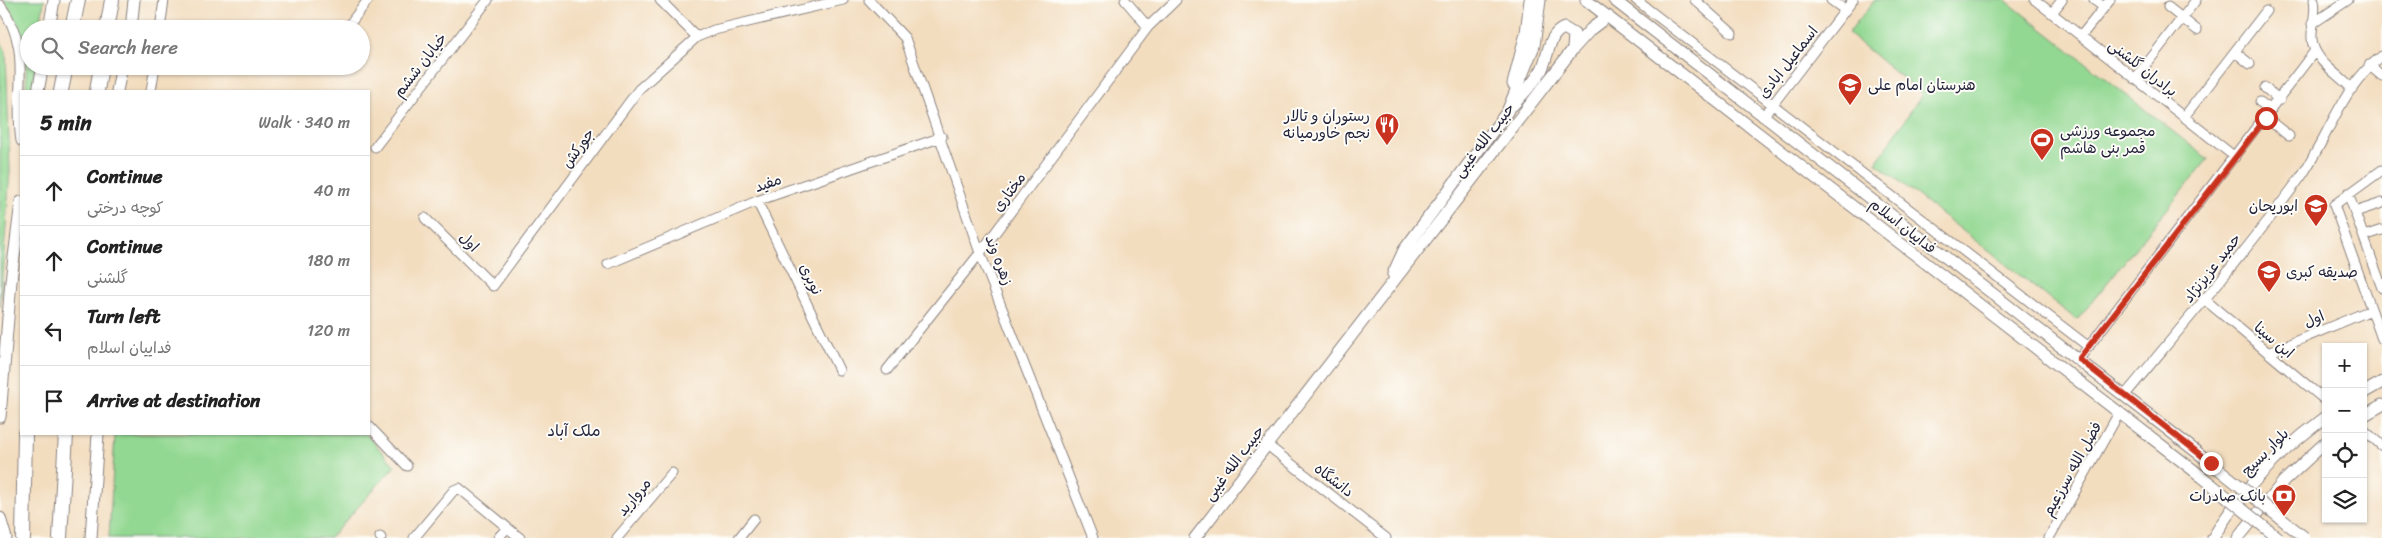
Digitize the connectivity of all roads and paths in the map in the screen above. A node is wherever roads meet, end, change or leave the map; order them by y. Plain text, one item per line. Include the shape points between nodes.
1 (54, 0) edge
2 (78, 0) edge
3 (112, 0) edge
4 (164, 0) edge
5 (368, 0) edge
6 (488, 0) edge
7 (660, 0) edge
8 (843, 0) edge
9 (869, 0) edge
10 (1126, 0) edge
11 (1176, 0) edge
12 (1530, 0) edge
13 (1540, 0) edge
14 (1586, 0) edge
15 (1614, 0) edge
16 (1636, 0) edge
17 (1695, 0) edge
18 (1831, 0) edge
19 (1853, 0) edge
20 (2035, 0) edge
21 (2062, 0) edge
22 (2094, 0) edge
23 (2196, 0) edge
24 (2314, 0) edge
25 (2348, 0) edge
26 (134, 1) edge
27 (2107, 4) edge
28 (0, 5) edge
29 (2168, 7) dead end
30 (1845, 10) junction
31 (2266, 11) dead end
32 (2052, 13) junction
33 (1608, 16) junction
34 (2182, 18) junction
35 (51, 20) edge
36 (74, 20) edge
37 (109, 20) edge
38 (131, 20) edge
39 (161, 20) edge
40 (353, 20) edge
41 (2312, 24) junction
42 (1148, 27) junction
43 (2198, 30) dead end
44 (1732, 33) dead end
45 (2081, 36) junction
46 (697, 37) junction
47 (1573, 49) junction
48 (20, 50) edge
49 (2235, 52) junction
50 (2314, 52) junction
51 (2382, 56) edge
52 (2250, 64) dead end
53 (2369, 65) junction
54 (21, 75) edge
55 (41, 75) edge
56 (64, 75) edge
57 (100, 75) edge
58 (120, 75) edge
59 (126, 75) edge
60 (154, 75) edge
61 (2382, 76) edge
62 (2135, 79) junction
63 (2265, 88) dead end
64 (2352, 89) junction
65 (21, 90) edge
66 (38, 90) edge
67 (61, 90) edge
68 (97, 90) edge
69 (117, 90) edge
70 (124, 90) edge
71 (151, 90) edge
72 (2280, 100) junction
73 (2260, 102) dead end
74 (1773, 104) junction
75 (1507, 112) junction
76 (2268, 114) junction
77 (1763, 117) junction
78 (2184, 117) junction
79 (2289, 136) dead end
80 (942, 137) junction
81 (375, 147) dead end
82 (2235, 157) junction
83 (2382, 170) edge
84 (2348, 193) junction
85 (757, 201) junction
86 (2382, 203) edge
87 (20, 210) edge
88 (2355, 212) junction
89 (425, 218) dead end
90 (2382, 230) edge
91 (2364, 236) junction
92 (980, 253) junction
93 (2378, 263) edge
94 (608, 264) dead end
95 (493, 286) joint
96 (1388, 287) junction
97 (2382, 288) edge
98 (2204, 300) junction
99 (2372, 310) junction
100 (2382, 339) edge
101 (2089, 347) junction
102 (2268, 353) junction
103 (2079, 359) junction
104 (839, 370) dead end
105 (888, 370) dead end
106 (2382, 382) edge
107 (2367, 391) edge
108 (2125, 395) junction
109 (2322, 399) edge
110 (2382, 405) edge
111 (2119, 413) junction
112 (2367, 414) edge
113 (0, 417) edge
114 (2322, 420) edge
115 (370, 427) edge
116 (2367, 433) edge
117 (25, 435) edge
118 (66, 435) edge
119 (98, 435) edge
120 (1266, 444) junction
121 (2322, 446) edge
122 (2382, 446) edge
123 (407, 466) dead end
124 (672, 473) dead end
125 (0, 518) edge
126 (754, 518) dead end
127 (506, 528) junction
128 (6, 538) edge
129 (24, 538) edge
130 (60, 538) edge
131 (91, 538) edge
132 (414, 538) edge
133 (498, 538) edge
134 (520, 538) edge
135 (617, 538) edge
136 (739, 538) edge
137 (1093, 538) edge
138 (1195, 538) edge
139 (1386, 538) edge
140 (2049, 538) edge
141 (2213, 538) edge
142 (2238, 538) edge
143 (2278, 538) edge
144 (2304, 538) edge

1 - 35 main road
2 - 36 highway
3 - 37 highway
4 - 39 street
5 - 40 street
6 - 81 street, خیابان ششم
7 - 46 street
8 - 46 street via 714,30
9 - 80 street, زهره وند via 905,38
10 - 42 street
11 - 42 street, مختاری
12 - 75 main road via 1526,33
13 - 75 main road, حبیب الله غیبی via 1534,46
14 - 33 main road, فداییان اسلام
15 - 77 main road, فداییان اسلام
16 - 74 street
17 - 44 street
18 - 30 street
19 - 30 street, اسماعیل ابادی
20 - 32 street, برادران گلشنی
21 - 32 street
22 - 27 street
23 - 34 street
24 - 41 street via 2316,7
25 - 41 street
26 - 38 main road
27 - 45 street
28 - 48 street via 12,23
29 - 34 street
30 - 74 street, اسماعیل ابادی
31 - 49 street
32 - 45 street, برادران گلشنی
33 - 47 main road, حبیب الله غیبی
33 - 111 main road, فداییان اسلام
34 - 43 street
34 - 62 street
41 - 50 street
42 - 92 street, مختاری
45 - 62 street, برادران گلشنی
46 - 95 street, جورکش via 639,89
47 - 75 main road via 1574,34 1564,28 1558,30 1542,70
47 - 96 main road, حبیب الله غیبی
49 - 52 street
49 - 78 street
50 - 64 street
50 - 72 street
51 - 53 street, حمید عزیزنژاد
53 - 61 street
53 - 64 street, حمید عزیزنژاد
54 - 65 street
55 - 66 main road
56 - 67 highway
57 - 68 highway
58 - 69 main road
59 - 70 main road
60 - 71 street
62 - 78 street, برادران گلشنی
63 - 72 street
64 - 98 street, حمید عزیزنژاد via 2301,177
72 - 76 street
73 - 76 street
74 - 77 street, اسماعیل ابادی
74 - 101 street
75 - 96 main road, حبیب الله غیبی via 1404,250
76 - 79 street
76 - 82 street
77 - 103 main road, فداییان اسلام
78 - 82 street, برادران گلشنی
80 - 85 street, مفید
80 - 92 street, زهره وند
82 - 101 street
83 - 84 street
84 - 88 street
84 - 99 street via 2334,205
85 - 94 street, مفید
85 - 104 street, نوبری
86 - 88 street
87 - 113 main road
88 - 91 street
89 - 95 street, اول
90 - 91 street
91 - 93 street
92 - 105 street, مختاری
92 - 137 street, زهره وند
93 - 97 street
96 - 120 main road, حبیب الله غیبی
98 - 102 street, ابن سینا
98 - 108 street, حمید عزیزنژاد
99 - 100 street
99 - 102 street, اول
101 - 103 street
102 - 109 street, ابن سینا
103 - 108 main road, فداییان اسلام
106 - 107 main road
108 - 144 main road, فداییان اسلام, bridge
110 - 112 main road
111 - 140 street, فضل الله سرزعیم
111 - 143 main road, فداییان اسلام, bridge
114 - 141 main road, بلوار بسیج via 2268,467 2225,517
115 - 123 street
116 - 122 street
117 - 129 highway
118 - 130 highway
119 - 131 main road
120 - 138 main road, حبیب الله غیبی
120 - 139 street, دانشگاه
121 - 142 main road via 2284,481
124 - 135 street, مروارید
125 - 128 main road
126 - 136 street
127 - 132 street via 456,488
127 - 133 street
127 - 134 street

